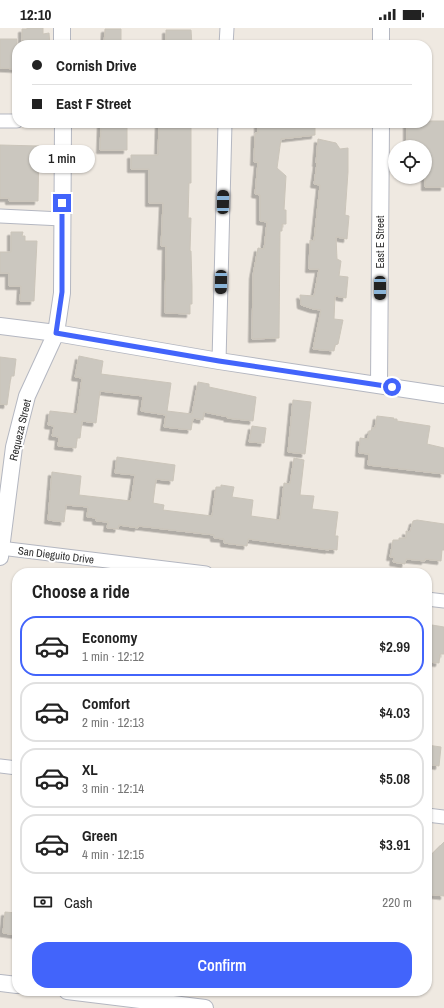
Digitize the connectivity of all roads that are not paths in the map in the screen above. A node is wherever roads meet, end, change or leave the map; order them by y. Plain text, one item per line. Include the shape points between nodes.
1 (62, 28) edge
2 (227, 28) edge
3 (381, 28) edge
4 (62, 40) edge
5 (226, 40) edge
6 (381, 40) edge
7 (0, 121) edge
8 (12, 121) edge
9 (63, 128) edge
10 (224, 128) edge
11 (381, 128) edge
12 (0, 216) edge
13 (62, 219) junction
14 (0, 326) edge
15 (56, 333) junction
16 (219, 361) junction
17 (379, 385) junction
18 (444, 395) edge
19 (0, 551) edge
20 (159, 568) edge
21 (432, 600) edge
22 (444, 601) edge
23 (0, 766) edge
24 (12, 767) edge
25 (432, 816) edge
26 (444, 817) edge
27 (0, 983) edge
28 (12, 984) edge
29 (107, 996) edge
30 (205, 1008) edge

1 - 4 street
2 - 5 street
3 - 6 street
7 - 8 street
9 - 13 street, Requeza Street
10 - 16 street
11 - 17 street, East E Street
12 - 13 street
13 - 15 street, Requeza Street via 62,292
14 - 15 street
15 - 16 street
15 - 19 street, Requeza Street via 27,396 14,447
16 - 17 street
17 - 18 street
19 - 20 street, San Dieguito Drive
21 - 22 street
23 - 24 street
25 - 26 street
27 - 28 street
29 - 30 street

